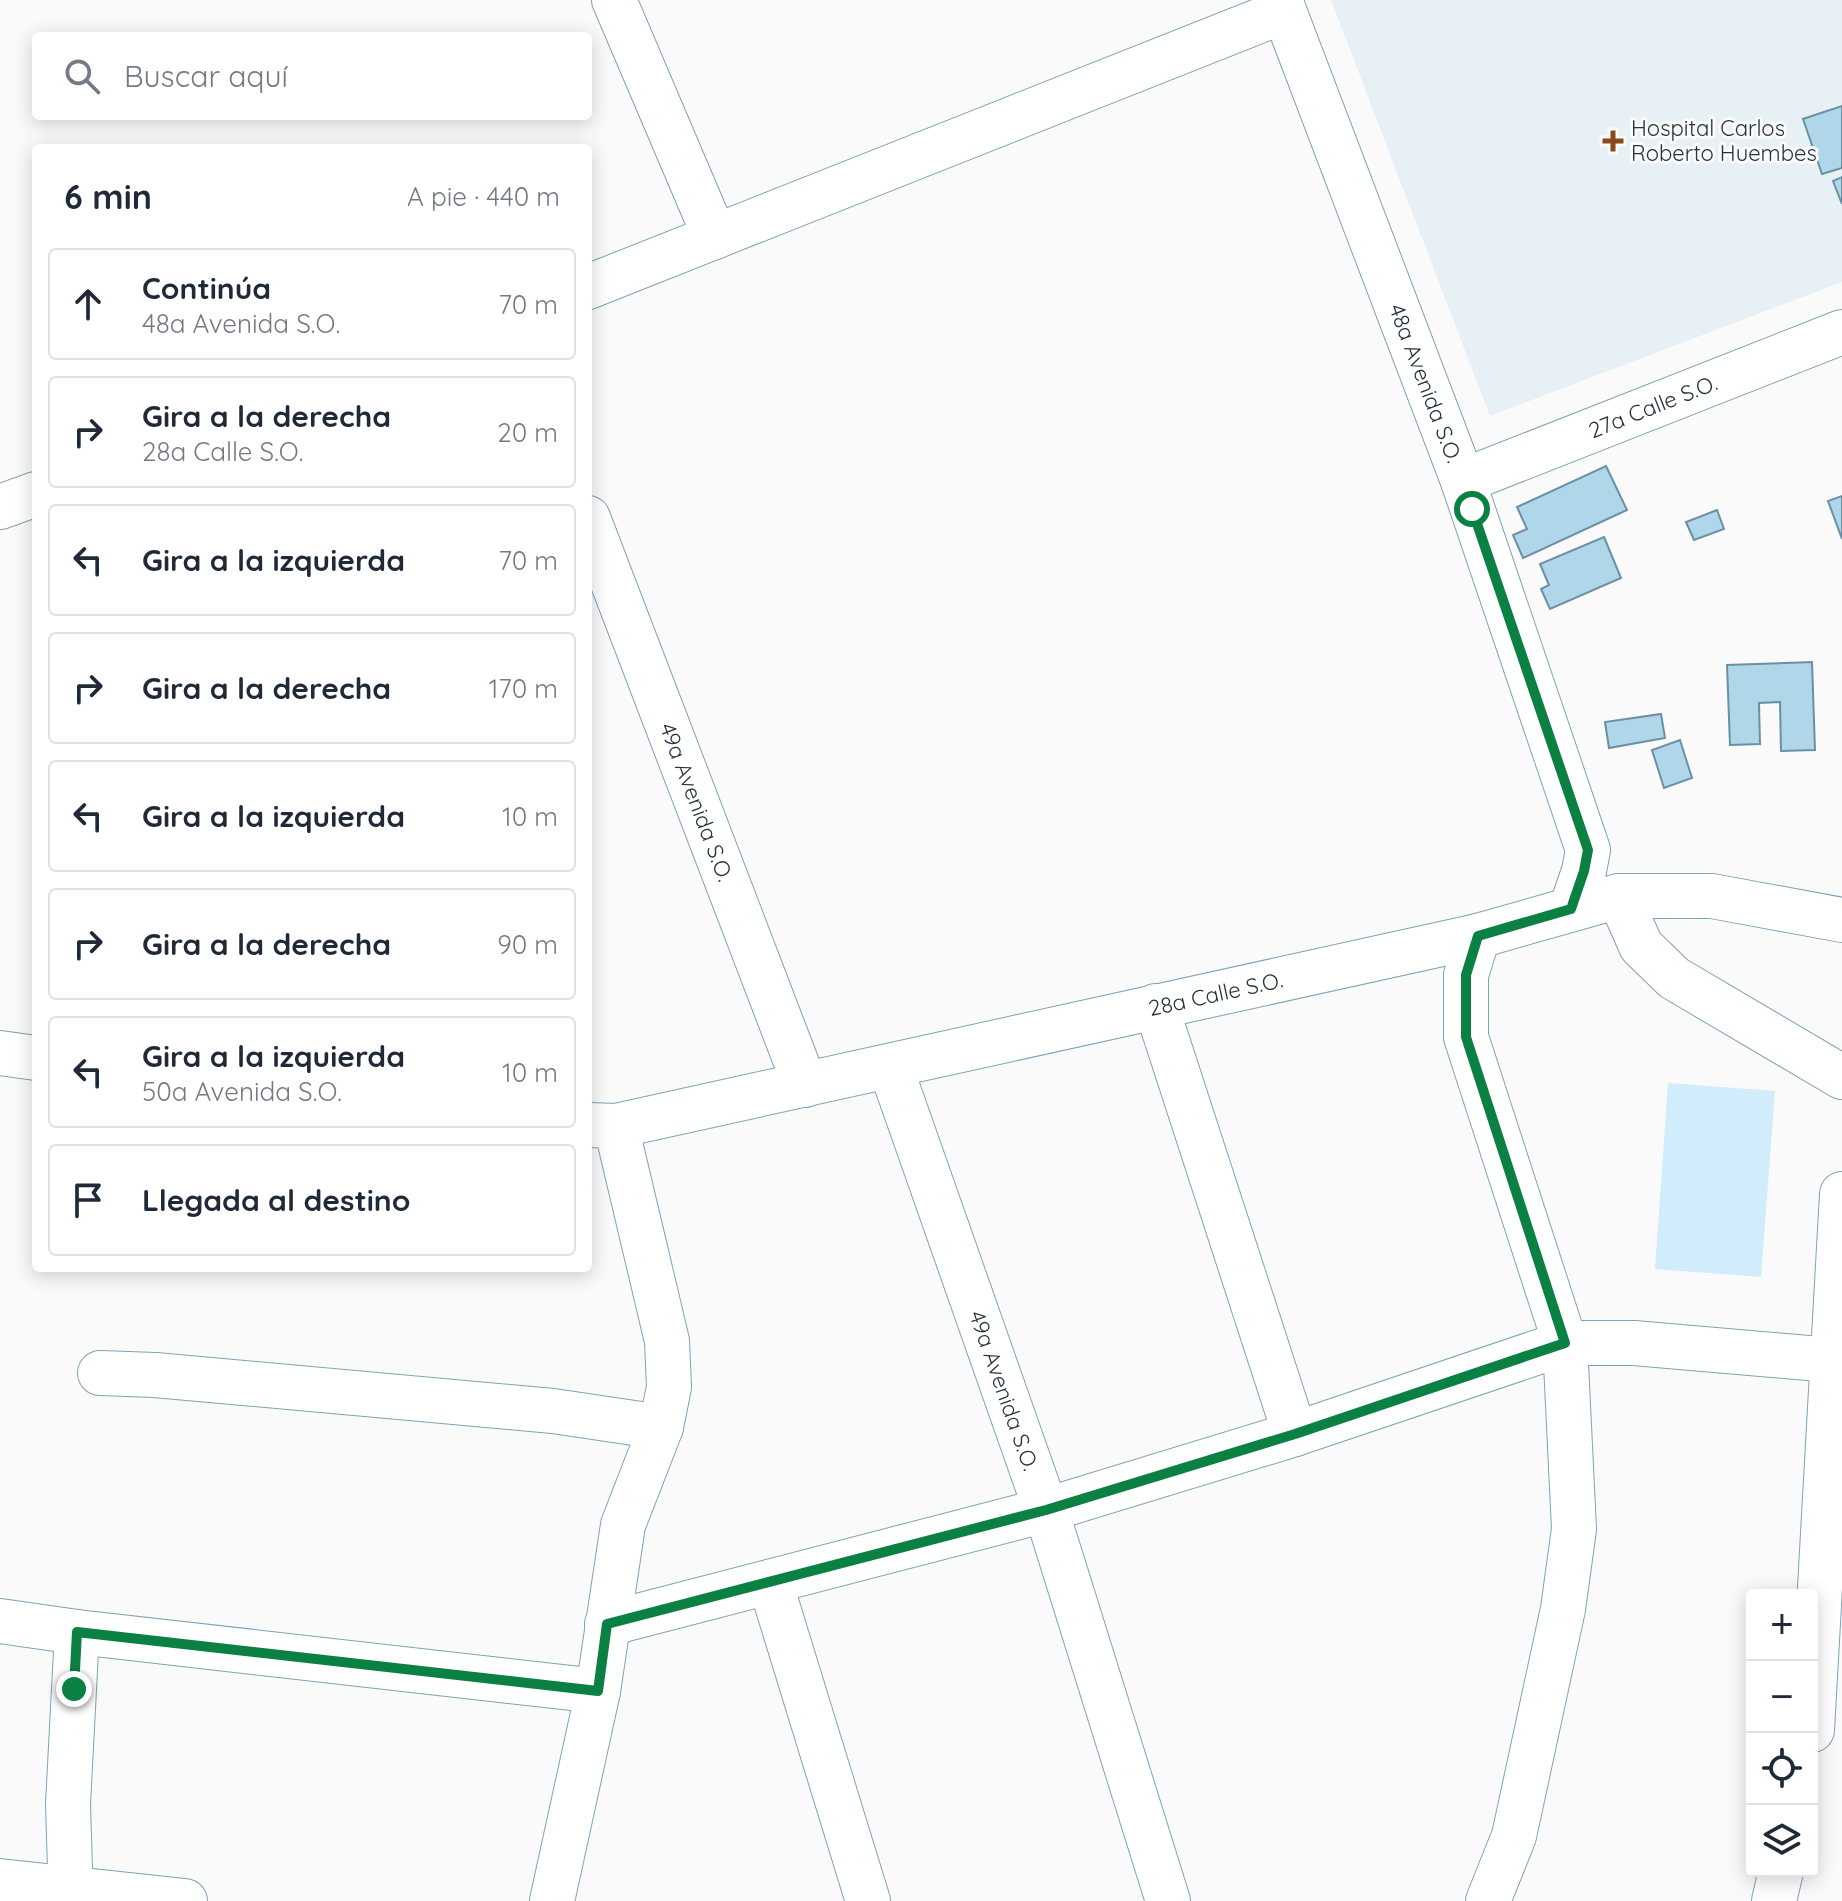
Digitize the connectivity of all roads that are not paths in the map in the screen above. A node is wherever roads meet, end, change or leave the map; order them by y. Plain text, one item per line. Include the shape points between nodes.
1 (614, 0) edge
2 (1282, 5) edge
3 (715, 237) junction
4 (592, 285) edge
5 (1842, 332) edge
6 (1463, 481) junction
7 (32, 495) edge
8 (0, 507) edge
9 (592, 528) edge
10 (1619, 896) junction
11 (1571, 909) junction
12 (1842, 920) edge
13 (1478, 936) junction
14 (1156, 1006) junction
15 (0, 1053) edge
16 (32, 1057) edge
17 (890, 1066) junction
18 (1842, 1077) edge
19 (805, 1085) junction
20 (602, 1125) edge
21 (1842, 1194) edge
22 (1565, 1343) junction
23 (1831, 1360) junction
24 (100, 1373) dead end
25 (661, 1427) junction
26 (1295, 1434) junction
27 (1046, 1510) junction
28 (770, 1582) junction
29 (0, 1621) edge
30 (607, 1624) junction
31 (77, 1632) junction
32 (1816, 1661) edge
33 (598, 1691) junction
34 (1780, 1877) edge
35 (0, 1881) edge
36 (71, 1895) edge
37 (185, 1901) edge
38 (552, 1901) edge
39 (868, 1901) edge
40 (1168, 1901) edge
41 (1488, 1901) edge
42 (1774, 1901) edge

1 - 3 street
2 - 3 street
2 - 6 street, 48a Avenida S.O.
3 - 4 street
5 - 6 street, 27a Calle S.O.
6 - 11 street, 48a Avenida S.O. via 1588,850
7 - 8 street
9 - 19 street, 49a Avenida S.O.
10 - 11 street, 28a Calle S.O.
10 - 12 street, 28a Calle S.O. via 1712,896
10 - 18 street via 1641,946 1674,978
11 - 13 street, 28a Calle S.O.
13 - 14 street, 28a Calle S.O.
13 - 22 street via 1466,975 1466,1037
14 - 17 street, 28a Calle S.O.
14 - 26 street
15 - 16 street
17 - 19 street, 28a Calle S.O.
17 - 27 street, 49a Avenida S.O.
19 - 20 street, 28a Calle S.O.
20 - 25 street via 667,1341 669,1387
21 - 23 street
22 - 23 street via 1634,1343
22 - 26 street
22 - 41 street via 1574,1529 1563,1609 1514,1836
23 - 32 street
24 - 25 street via 553,1411
25 - 30 street via 623,1525
26 - 27 street
27 - 28 street
27 - 40 street, 49a Avenida S.O.
28 - 30 street
28 - 39 street
29 - 31 street
30 - 33 street
31 - 33 street
31 - 36 street via 68,1804
33 - 38 street
34 - 42 street
35 - 36 street
36 - 37 street

